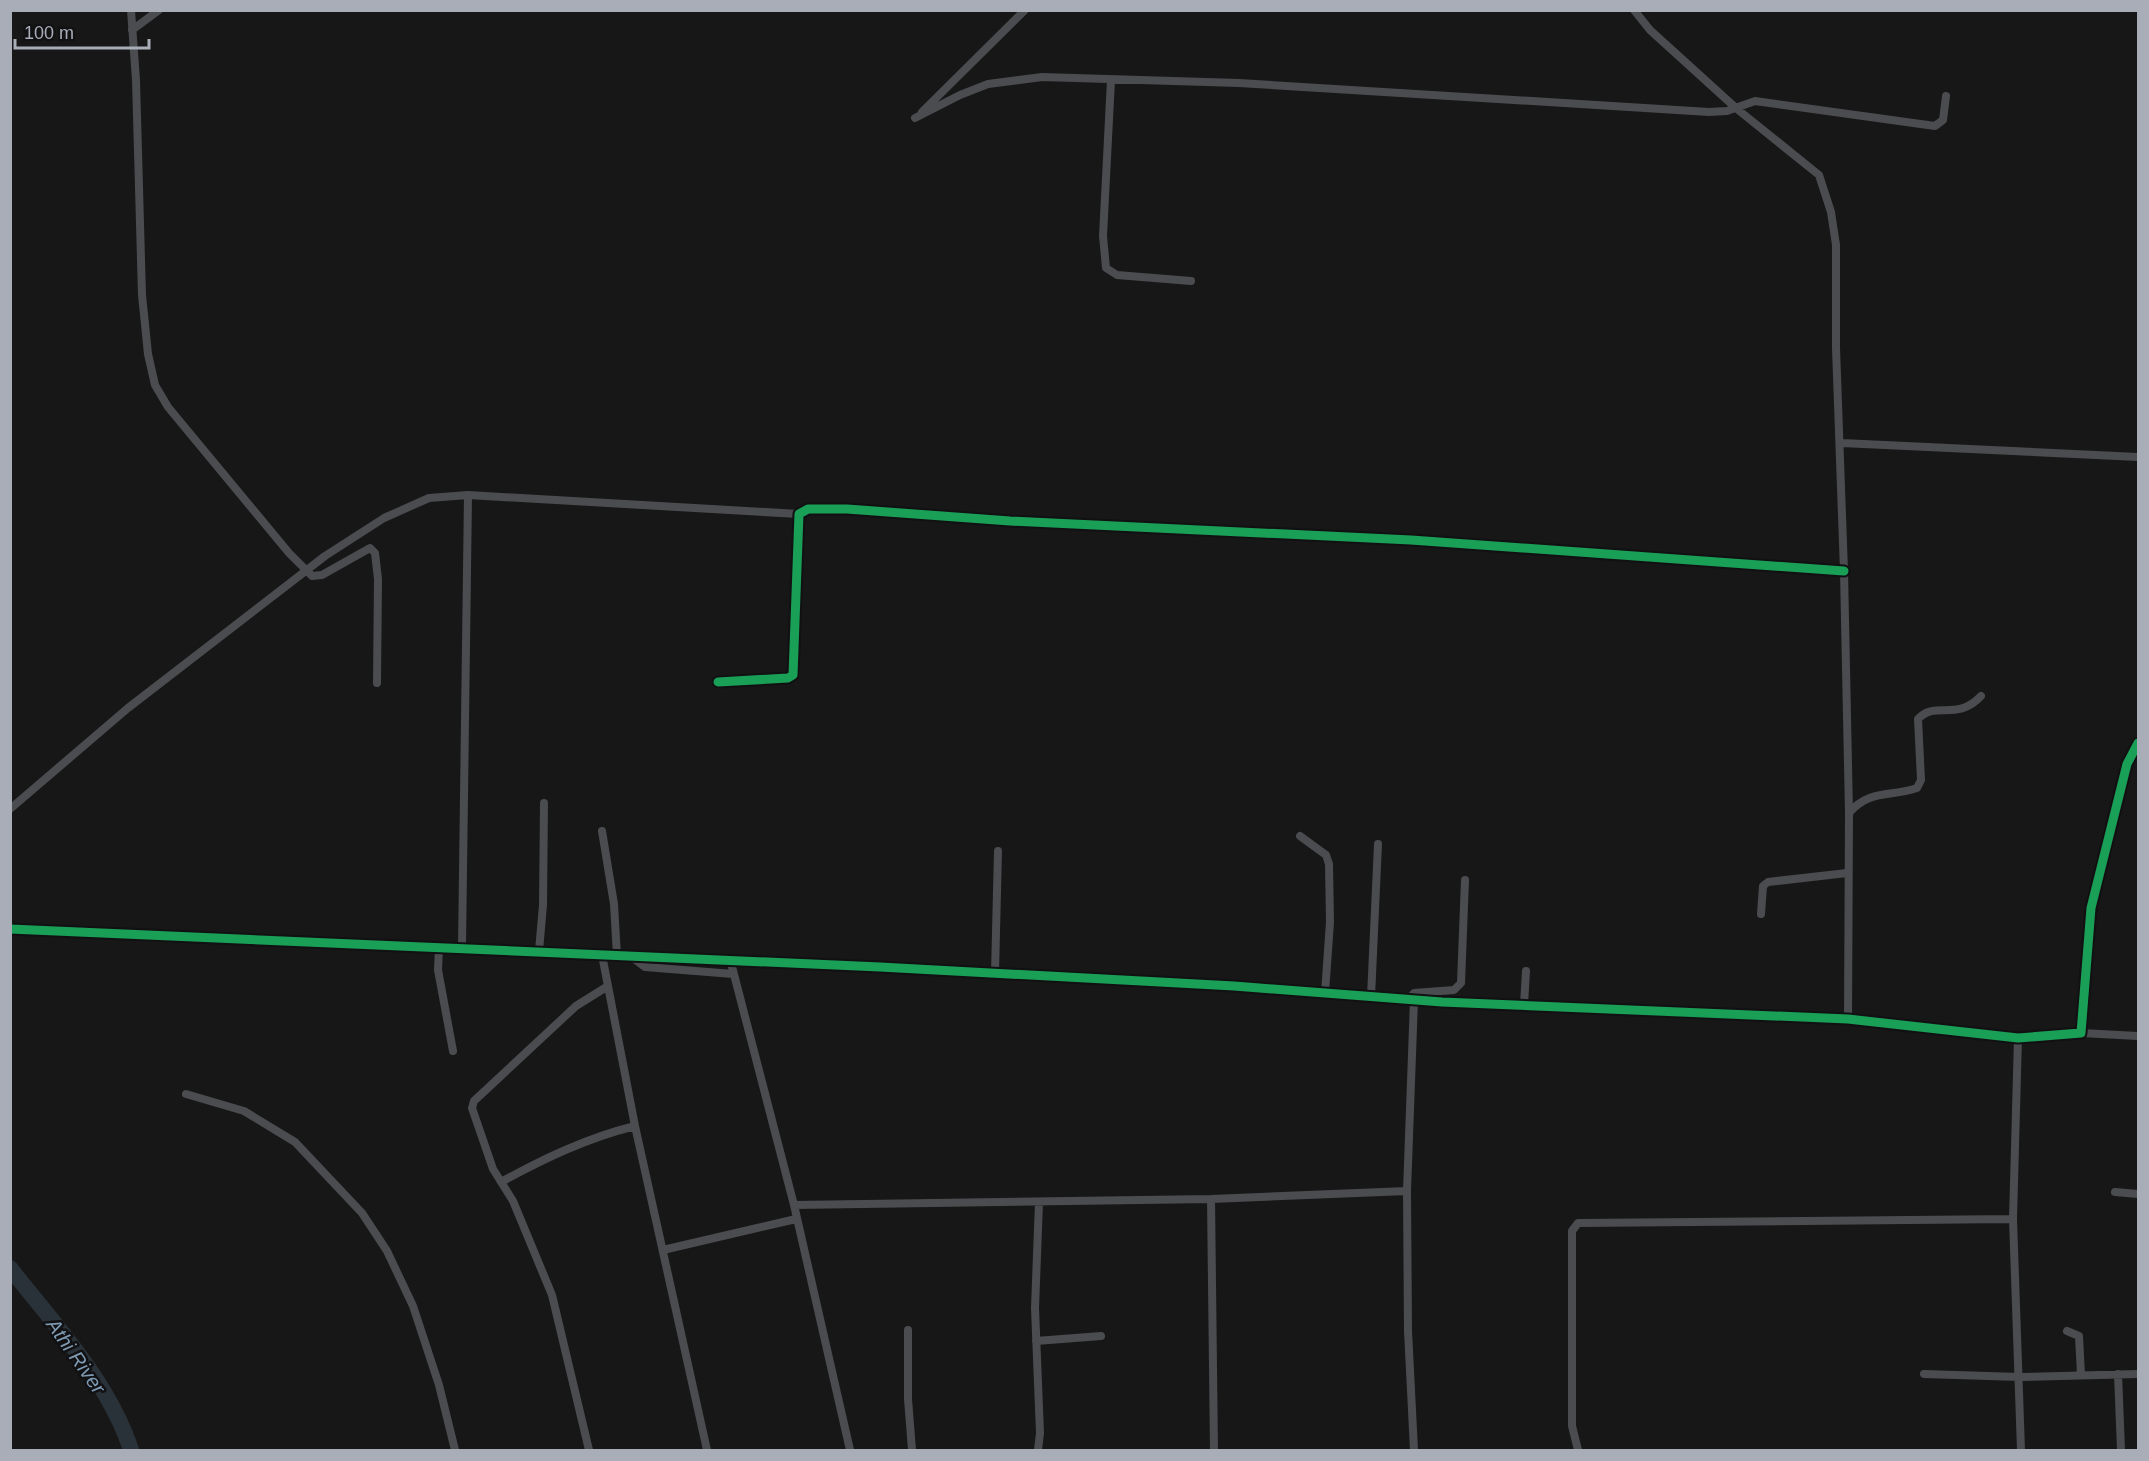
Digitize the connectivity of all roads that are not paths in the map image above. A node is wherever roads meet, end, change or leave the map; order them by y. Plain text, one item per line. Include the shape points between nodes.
1 (131, 10) edge
2 (159, 10) edge
3 (1025, 10) edge
4 (1634, 10) edge
5 (132, 30) junction
6 (1111, 80) junction
7 (1946, 96) dead end
8 (1737, 109) junction
9 (1191, 280) dead end
10 (1842, 443) junction
11 (2139, 457) edge
12 (468, 495) junction
13 (799, 514) junction
14 (305, 571) junction
15 (1844, 571) junction
16 (718, 682) dead end
17 (377, 683) dead end
18 (1981, 696) dead end
19 (2139, 742) edge
20 (544, 803) dead end
21 (10, 809) edge
22 (1849, 813) junction
23 (602, 831) dead end
24 (1300, 836) dead end
25 (1378, 844) dead end
26 (998, 851) dead end
27 (1847, 873) junction
28 (1464, 880) dead end
29 (1761, 914) dead end
30 (10, 929) edge
31 (439, 947) junction
32 (462, 947) junction
33 (538, 951) junction
34 (602, 955) junction
35 (617, 956) junction
36 (632, 957) junction
37 (730, 959) junction
38 (1526, 971) dead end
39 (733, 974) junction
40 (995, 974) junction
41 (608, 986) junction
42 (1325, 993) junction
43 (1371, 997) junction
44 (1411, 1000) junction
45 (1524, 1005) junction
46 (1848, 1019) junction
47 (2081, 1033) junction
48 (2139, 1036) edge
49 (2018, 1038) junction
50 (453, 1051) dead end
51 (186, 1094) dead end
52 (635, 1126) junction
53 (501, 1182) junction
54 (1407, 1191) junction
55 (2115, 1192) dead end
56 (2139, 1194) edge
57 (1211, 1199) junction
58 (1039, 1202) junction
59 (794, 1205) junction
60 (796, 1219) junction
61 (2013, 1219) junction
62 (663, 1250) junction
63 (908, 1330) dead end
64 (2067, 1331) dead end
65 (1101, 1336) dead end
66 (1036, 1341) junction
67 (1924, 1374) dead end
68 (2118, 1374) junction
69 (2139, 1374) edge
70 (2081, 1375) junction
71 (2020, 1377) junction
72 (455, 1450) edge
73 (589, 1450) edge
74 (707, 1450) edge
75 (850, 1450) edge
76 (912, 1450) edge
77 (1038, 1450) edge
78 (1214, 1450) edge
79 (1414, 1450) edge
80 (1578, 1450) edge
81 (2021, 1450) edge
82 (2121, 1450) edge

1 - 5 street
2 - 5 street
3 - 6 street via 915,118 987,84 1042,77
4 - 8 street via 1650,30
5 - 14 street via 142,295 155,385 168,407
6 - 8 street via 1239,83 1708,112
6 - 9 street via 1103,237 1106,268 1117,275
7 - 8 street via 1943,120 1935,126 1755,101
8 - 10 street via 1819,176 1825,187 1836,245 1836,348
10 - 11 street
10 - 15 street
12 - 13 street
12 - 14 street via 429,498 384,518
12 - 32 street
13 - 15 street via 808,508 847,509 1010,521 1411,540
13 - 16 street via 793,675
14 - 17 street via 312,576 322,575 370,548 375,553
14 - 21 street via 128,708
15 - 22 street
18 - 22 street via 1963,710 1934,711 1918,719 1921,780 1917,788 1859,801
19 - 47 street via 2127,764 2091,908
20 - 33 street via 543,905
22 - 27 street
23 - 35 street via 614,904
24 - 42 street via 1326,855 1329,864
25 - 43 street
26 - 40 street
27 - 29 street via 1768,882 1763,886
27 - 46 street
28 - 44 street via 1461,983 1454,990 1414,993
30 - 31 street
31 - 32 street
31 - 50 street via 438,970
32 - 33 street
33 - 34 street
34 - 35 street
34 - 41 street
35 - 36 street
36 - 37 street
36 - 39 street via 645,967
37 - 39 street
37 - 40 street
38 - 45 street
39 - 59 street
40 - 42 street
41 - 52 street
41 - 53 street via 576,1006 474,1101 475,1118
42 - 43 street
43 - 44 street
44 - 45 street
44 - 54 street
45 - 46 street
46 - 49 street
47 - 48 street
47 - 49 street
49 - 61 street
51 - 72 street via 244,1111 295,1142 362,1213 387,1251 413,1306
52 - 53 street via 559,1151
52 - 62 street
53 - 73 street via 513,1201 552,1295
54 - 57 street
54 - 79 street
55 - 56 street
57 - 58 street
57 - 78 street
58 - 59 street
58 - 66 street
59 - 60 street
60 - 62 street
60 - 75 street
61 - 71 street
61 - 80 street via 1578,1223 1572,1231 1571,1271 1572,1426
62 - 74 street
63 - 76 street
64 - 70 street via 2079,1336
65 - 66 street
66 - 77 street
67 - 71 street
68 - 69 street
68 - 70 street
68 - 82 street
70 - 71 street
71 - 81 street

